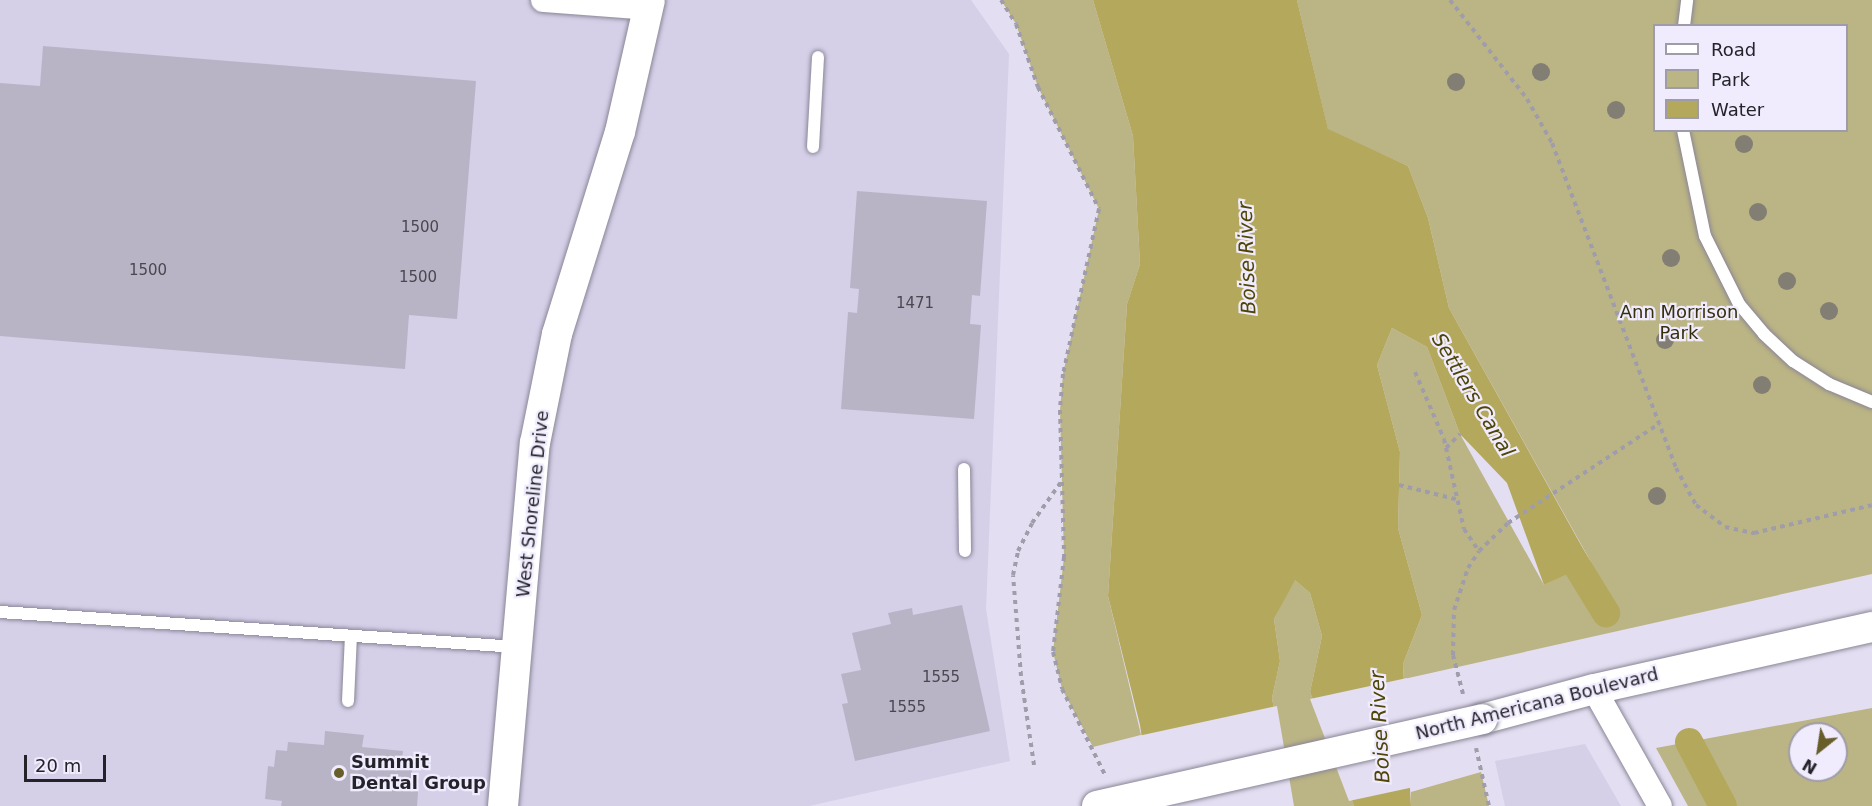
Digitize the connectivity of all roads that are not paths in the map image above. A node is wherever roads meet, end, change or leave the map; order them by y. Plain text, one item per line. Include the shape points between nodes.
1 (543, 0) edge
2 (1687, 0) edge
3 (650, 4) edge
4 (1684, 24) edge
5 (818, 57) dead end
6 (1683, 132) edge
7 (813, 147) dead end
8 (1872, 402) edge
9 (964, 469) dead end
10 (964, 551) dead end
11 (0, 612) edge
12 (1872, 627) edge
13 (351, 636) junction
14 (518, 647) junction
15 (1593, 688) junction
16 (348, 701) dead end
17 (1102, 794) edge
18 (503, 806) edge
19 (1660, 806) edge

1 - 3 street
2 - 4 lane
3 - 14 street, West Shoreline Drive via 622,124 557,334 535,442
5 - 7 lane
6 - 8 lane via 1705,236 1739,304 1793,361 1829,384
9 - 10 lane
11 - 13 lane
12 - 15 street, North Americana Boulevard
13 - 14 lane
13 - 16 lane
14 - 18 street, West Shoreline Drive
15 - 17 street, North Americana Boulevard, bridge via 1473,720
15 - 19 street

